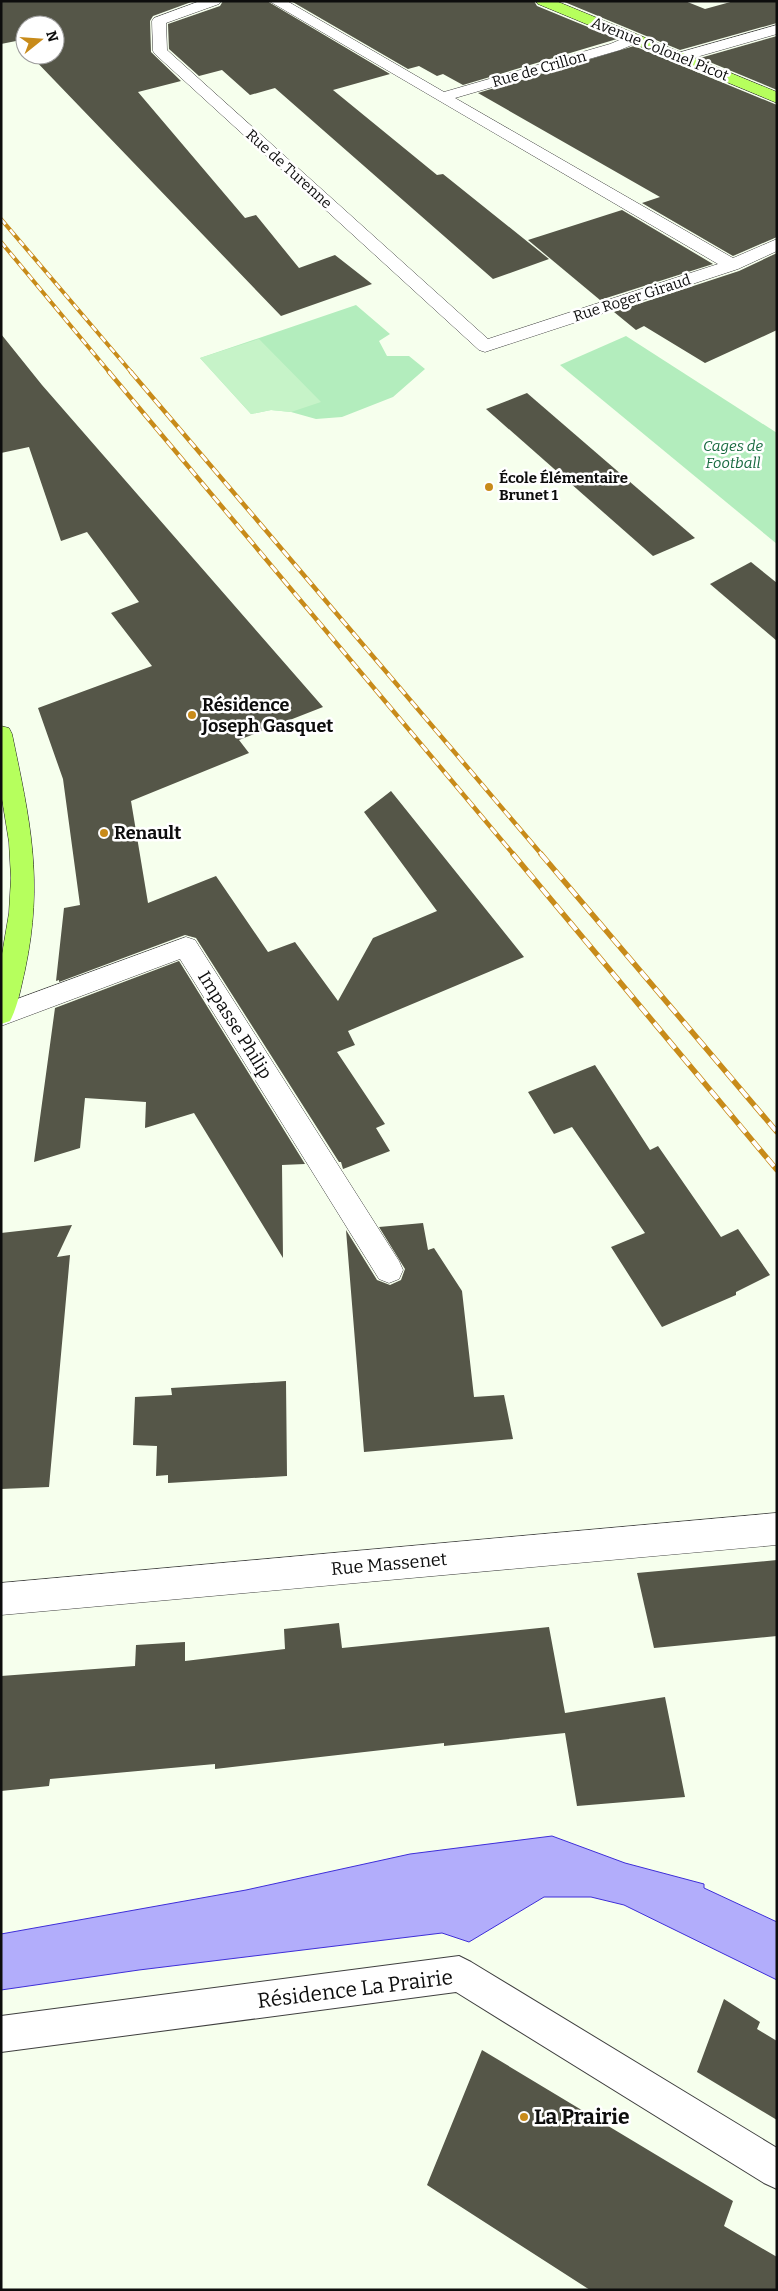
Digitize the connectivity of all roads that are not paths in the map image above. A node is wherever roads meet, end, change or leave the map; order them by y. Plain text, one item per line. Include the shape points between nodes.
1 (214, 1) edge
2 (276, 1) edge
3 (543, 1) edge
4 (777, 29) edge
5 (634, 39) junction
6 (679, 56) junction
7 (443, 97) junction
8 (777, 98) edge
9 (777, 244) edge
10 (732, 265) junction
11 (484, 346) joint
12 (1, 734) edge
13 (1, 1015) edge
14 (389, 1270) dead end
15 (777, 1529) edge
16 (1, 1598) edge
17 (1, 2034) edge
18 (777, 2170) edge

1 - 11 street, Rue de Turenne via 159,21 160,52
2 - 7 street
3 - 5 main road, Avenue Colonel Picot
4 - 6 street
5 - 6 main road, Avenue Colonel Picot
5 - 7 street, Rue de Crillon
6 - 8 main road, Avenue Colonel Picot
7 - 10 street
9 - 10 street, Rue Roger Giraud
10 - 11 street, Rue Roger Giraud
12 - 13 main road via 19,828 23,878 16,957
13 - 14 street, Impasse Philip via 186,947
15 - 16 street, Rue Massenet
17 - 18 lane, Résidence La Prairie via 459,1974

